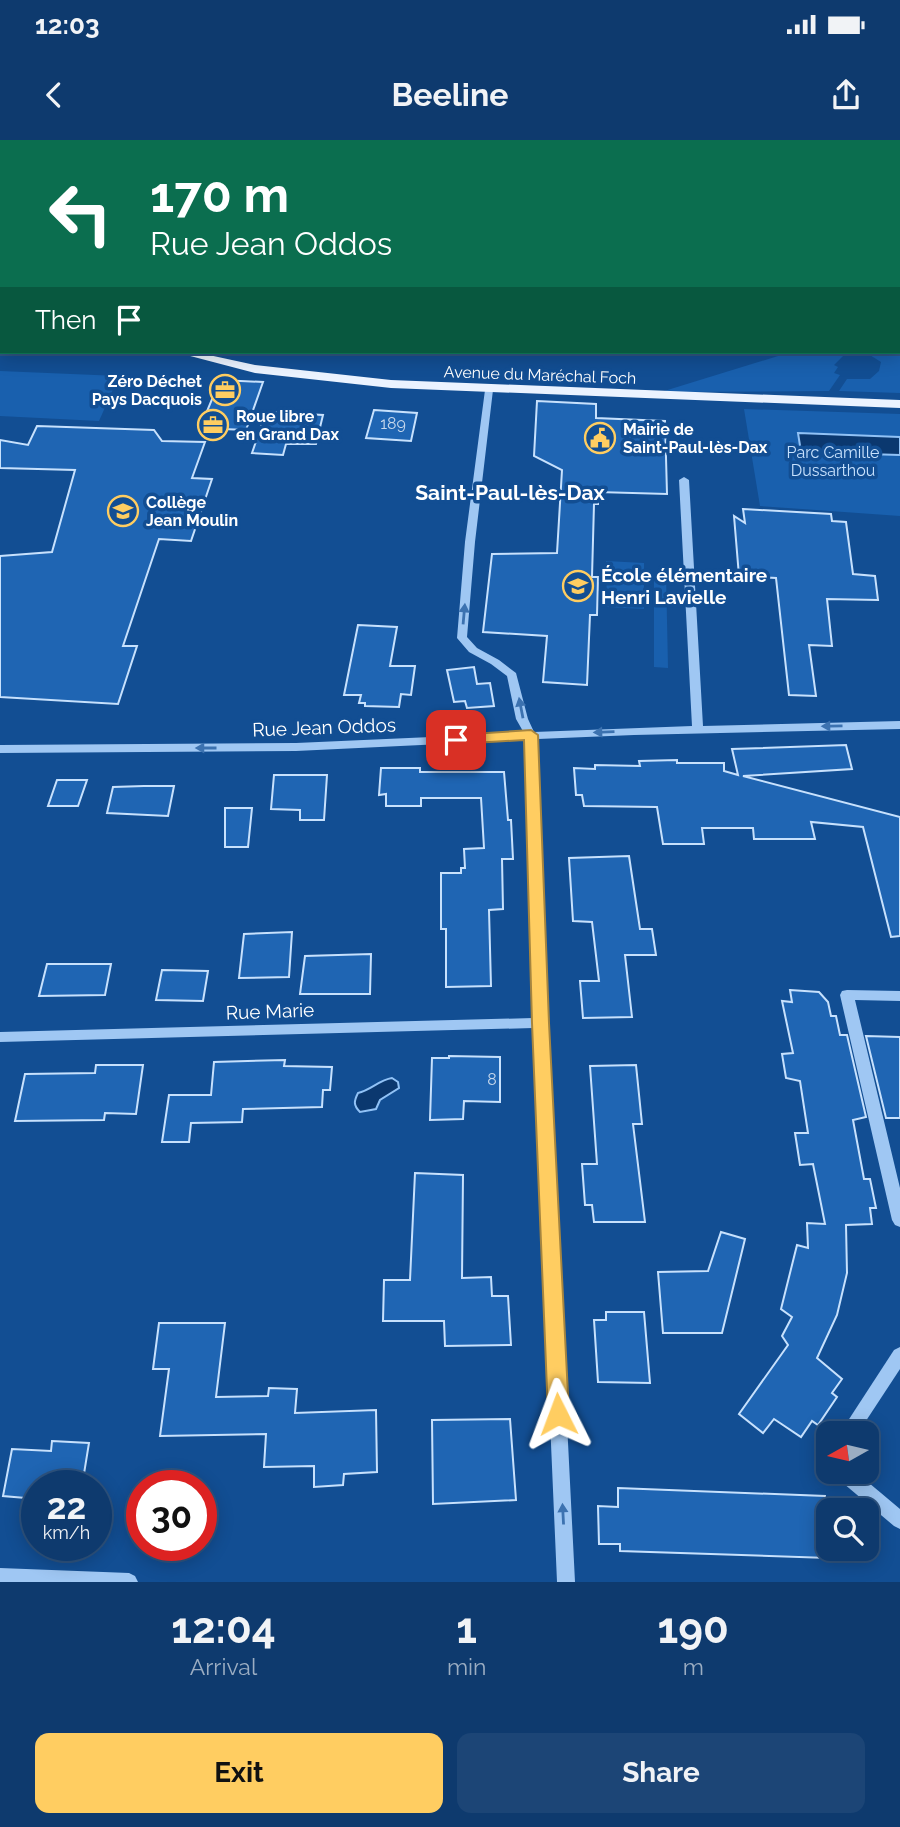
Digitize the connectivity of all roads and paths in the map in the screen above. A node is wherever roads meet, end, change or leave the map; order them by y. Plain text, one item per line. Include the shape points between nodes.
1 (190, 354) edge
2 (489, 390) junction
3 (900, 404) edge
4 (684, 480) dead end
5 (470, 542) joint
6 (900, 725) edge
7 (698, 729) junction
8 (531, 735) junction
9 (0, 749) edge
10 (900, 996) edge
11 (540, 1023) junction
12 (0, 1037) edge
13 (900, 1220) edge
14 (900, 1355) edge
15 (856, 1421) edge
16 (857, 1484) edge
17 (900, 1520) edge
18 (0, 1577) edge
19 (129, 1582) edge
20 (566, 1582) edge

1 - 2 main road, Avenue du Maréchal Foch via 328,379
2 - 3 main road, Avenue du Maréchal Foch
2 - 5 street
4 - 7 street
8 -> 5 street via 522,719 512,675 472,650 462,638
6 -> 7 street, Rue Jean Oddos
7 -> 8 street, Rue Jean Oddos
8 -> 9 street, Rue Jean Oddos via 296,747
8 - 11 street
10 - 13 street via 847,995
11 - 12 street, Rue Marie
20 -> 11 street
14 - 15 street
16 - 17 street
18 - 19 street

